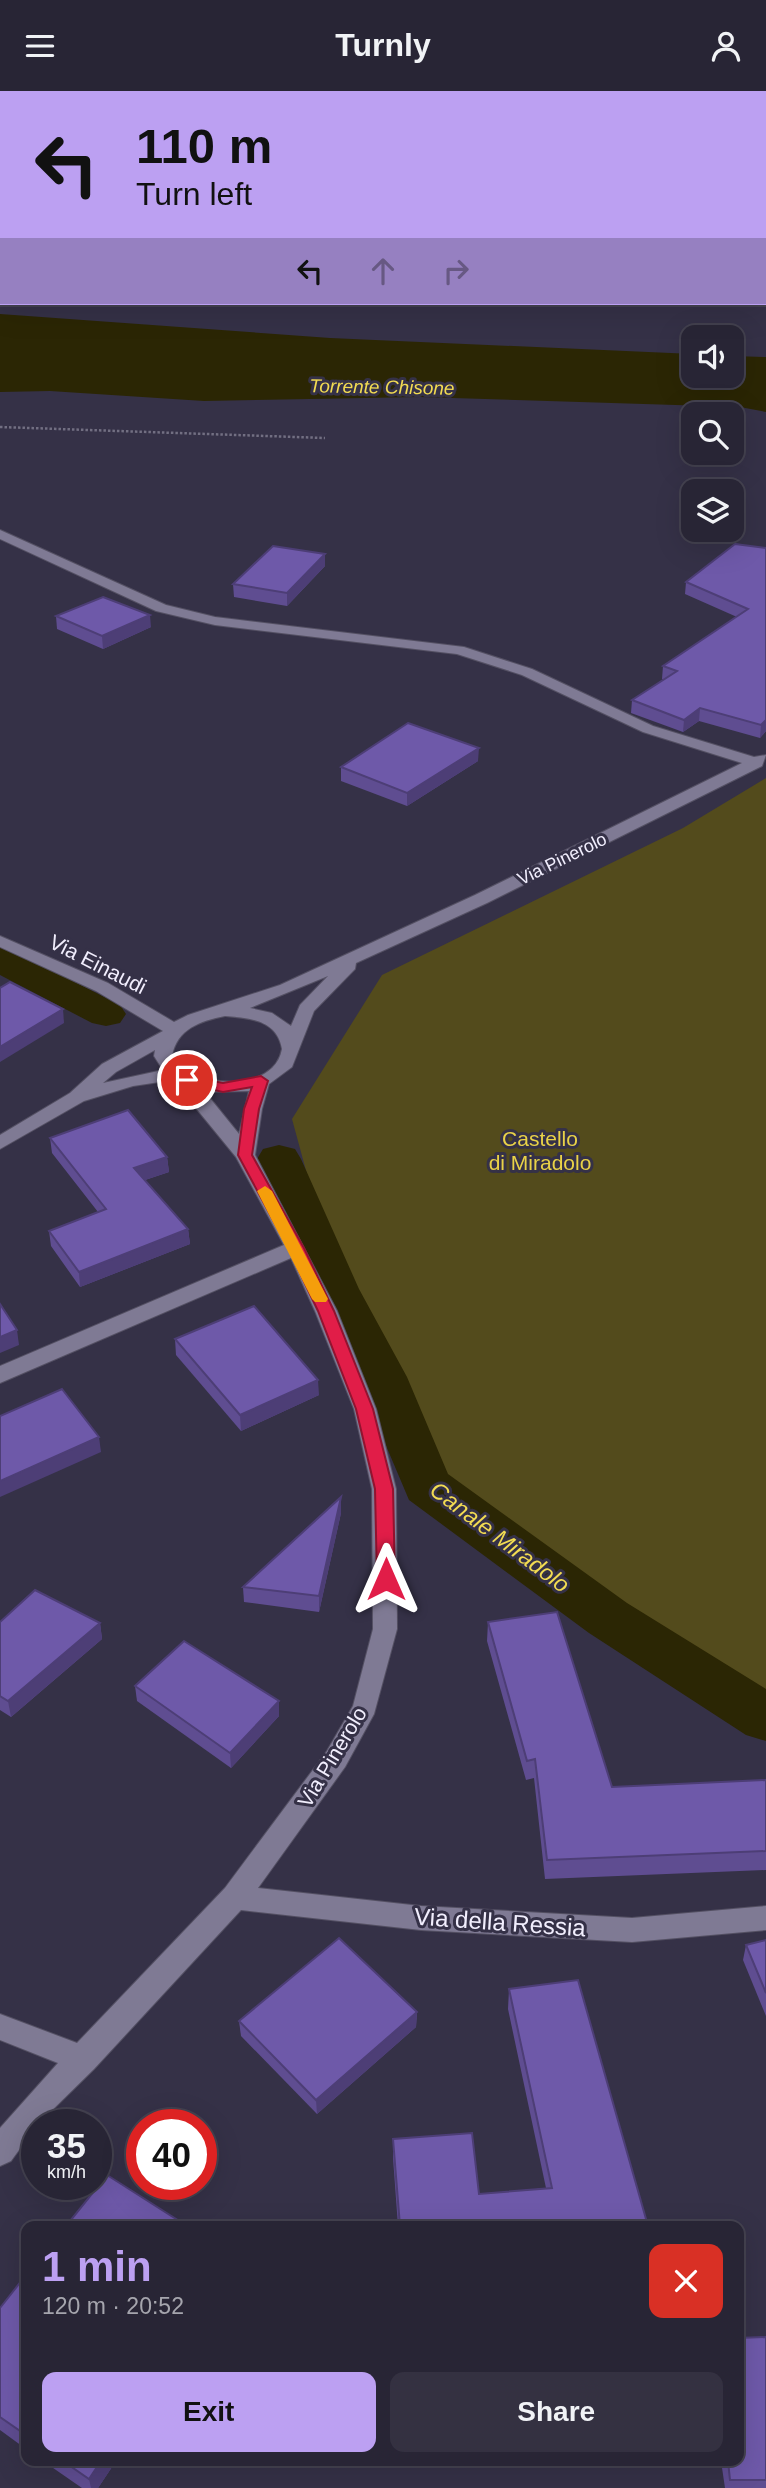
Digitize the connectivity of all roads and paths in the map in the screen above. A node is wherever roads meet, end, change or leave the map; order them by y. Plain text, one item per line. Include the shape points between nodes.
1 (0, 427) edge
2 (325, 438) dead end
3 (0, 534) edge
4 (762, 759) edge
5 (0, 941) edge
6 (356, 957) junction
7 (225, 1011) junction
8 (171, 1033) junction
9 (292, 1048) junction
10 (181, 1077) junction
11 (261, 1081) junction
12 (77, 1097) junction
13 (0, 1143) edge
14 (245, 1155) junction
15 (296, 1248) junction
16 (0, 1375) edge
17 (235, 1897) junction
18 (766, 1918) edge
19 (0, 2027) edge
20 (84, 2059) junction
21 (0, 2151) edge

1 - 2 path
3 - 4 street via 161,608 215,621 459,650 527,672 648,729
4 - 6 street, Via Pinerolo
5 - 8 street, Via Einaudi via 102,987
6 - 7 street, Via Pinerolo
6 - 9 street, Via Pinerolo via 306,1009
7 - 8 street via 193,1018
7 - 9 street via 255,1014 279,1025
8 - 10 street via 163,1056
8 - 12 street via 109,1068
9 - 11 street via 278,1072
10 - 11 street via 223,1087
10 - 12 street via 130,1081
10 - 14 street, Via Pinerolo
11 - 14 street via 251,1109
12 - 13 street
14 - 15 street, Via Pinerolo
15 - 16 street
15 - 17 street, Via Pinerolo via 365,1409 384,1489 385,1629 365,1707 348,1738
17 - 18 street, Via della Ressia via 421,1918 632,1930
17 - 20 street, Via Pinerolo
19 - 20 street
20 - 21 street, Via Pinerolo

